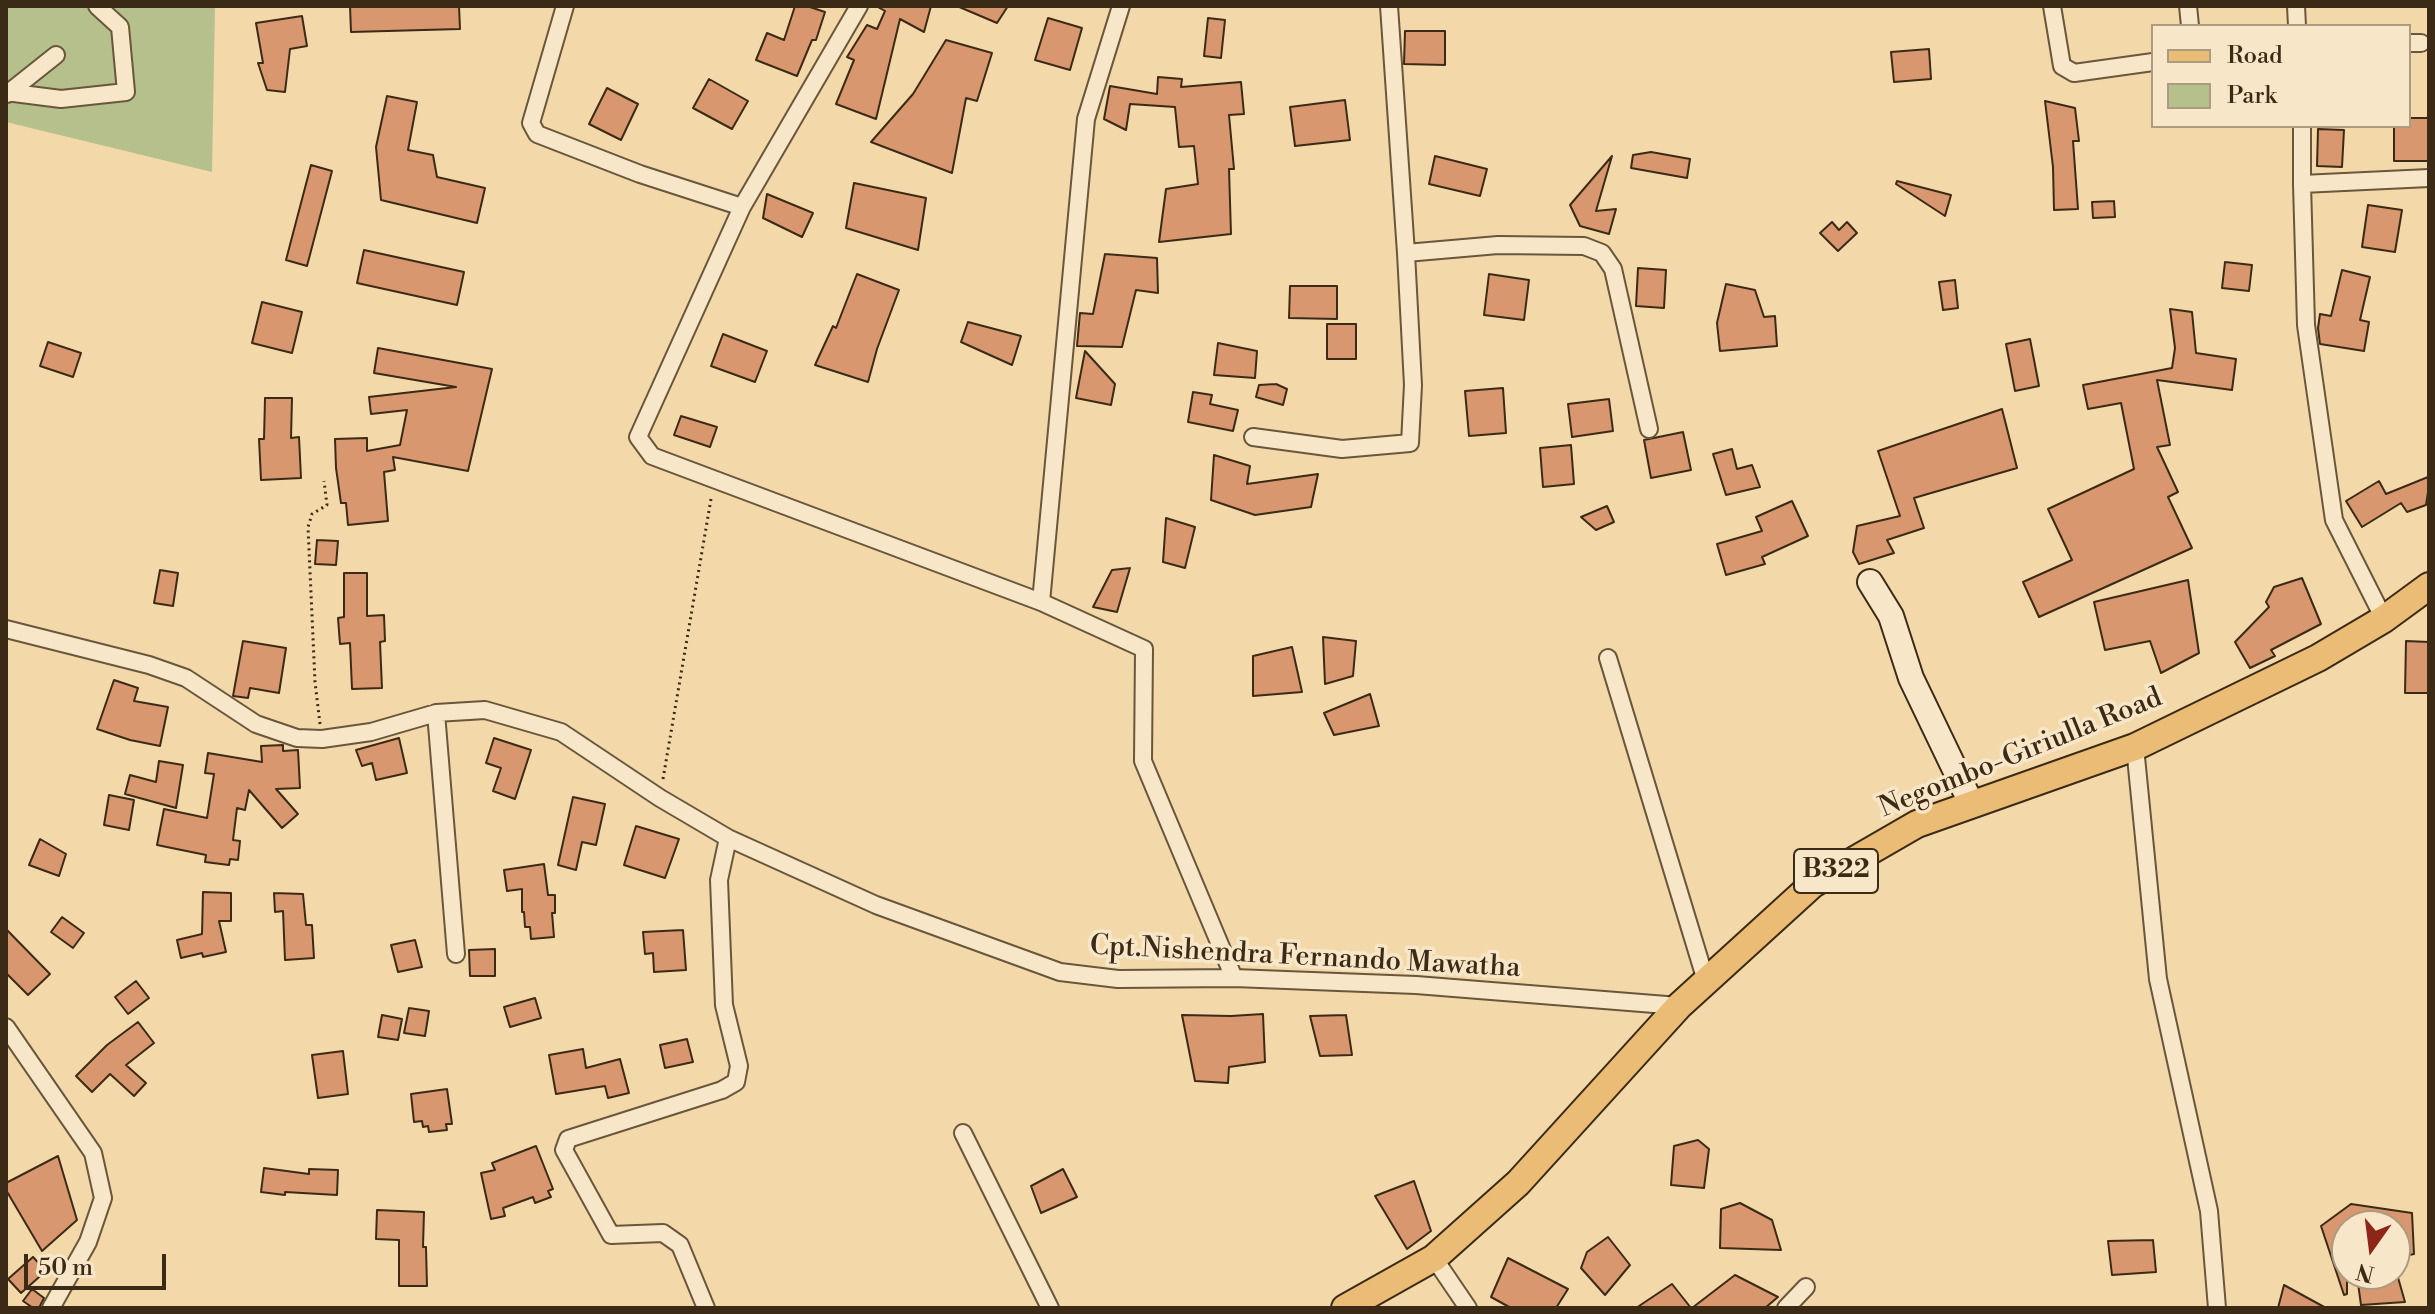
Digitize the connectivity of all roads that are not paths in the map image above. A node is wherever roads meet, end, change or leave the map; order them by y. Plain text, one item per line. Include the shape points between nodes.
1 (97, 6) edge
2 (565, 6) edge
3 (859, 6) edge
4 (1121, 6) edge
5 (1389, 6) edge
6 (2052, 6) edge
7 (56, 55) dead end
8 (2151, 62) edge
9 (7, 93) edge
10 (2302, 128) edge
11 (2429, 178) edge
12 (2302, 184) junction
13 (742, 207) junction
14 (1406, 253) junction
15 (1649, 429) dead end
16 (1253, 437) dead end
17 (1870, 582) dead end
18 (2429, 586) edge
19 (1041, 602) junction
20 (2384, 619) junction
21 (6, 629) edge
22 (1608, 658) dead end
23 (436, 713) junction
24 (2135, 747) junction
25 (1972, 805) junction
26 (728, 838) junction
27 (456, 954) dead end
28 (1234, 978) junction
29 (1706, 981) junction
30 (1679, 1006) junction
31 (6, 1027) edge
32 (963, 1133) dead end
33 (1434, 1258) junction
34 (1806, 1287) dead end
35 (51, 1308) edge
36 (706, 1308) edge
37 (1050, 1308) edge
38 (1345, 1308) edge
39 (1468, 1308) edge
40 (1786, 1308) edge
41 (2217, 1308) edge

1 - 9 street via 120,27 126,92 61,99
2 - 13 street via 531,123 537,134
3 - 13 street
4 - 19 street via 1086,119
5 - 14 street
6 - 8 street via 2062,66 2074,73
7 - 9 street
10 - 12 street
11 - 12 street
12 - 20 street via 2306,325 2334,520
13 - 19 street via 638,437 652,456
14 - 15 street via 1498,245 1584,246 1602,253 1613,269
14 - 16 street via 1413,385 1410,443 1342,449
17 - 25 street via 1891,616 1911,678
18 - 20 main road, Negombo-Giriulla Road / B322
19 - 28 street via 1144,649 1143,761
20 - 24 main road, Negombo-Giriulla Road / B322 via 2318,658
21 - 23 street, Cpt.Nishendra Fernando Mawatha via 186,678 256,724 297,738 371,732
22 - 29 street
23 - 26 street, Cpt.Nishendra Fernando Mawatha via 485,710 561,732
23 - 27 street
24 - 25 main road, Negombo-Giriulla Road / B322
24 - 41 street via 2158,979 2209,1211
25 - 29 main road, Negombo-Giriulla Road / B322 via 1917,824 1813,884
26 - 28 street, Cpt.Nishendra Fernando Mawatha via 876,905 1060,972 1118,979
26 - 36 street via 719,880 724,1005 739,1066 736,1082 568,1139 564,1150 611,1235 663,1233 680,1245
28 - 30 street, Cpt.Nishendra Fernando Mawatha via 1416,985
29 - 30 main road, Negombo-Giriulla Road / B322
30 - 33 main road, Negombo-Giriulla Road / B322 via 1518,1183
31 - 35 street via 93,1153 103,1198 88,1242
32 - 37 street
33 - 38 main road, Negombo-Giriulla Road / B322
33 - 39 street
34 - 40 street

